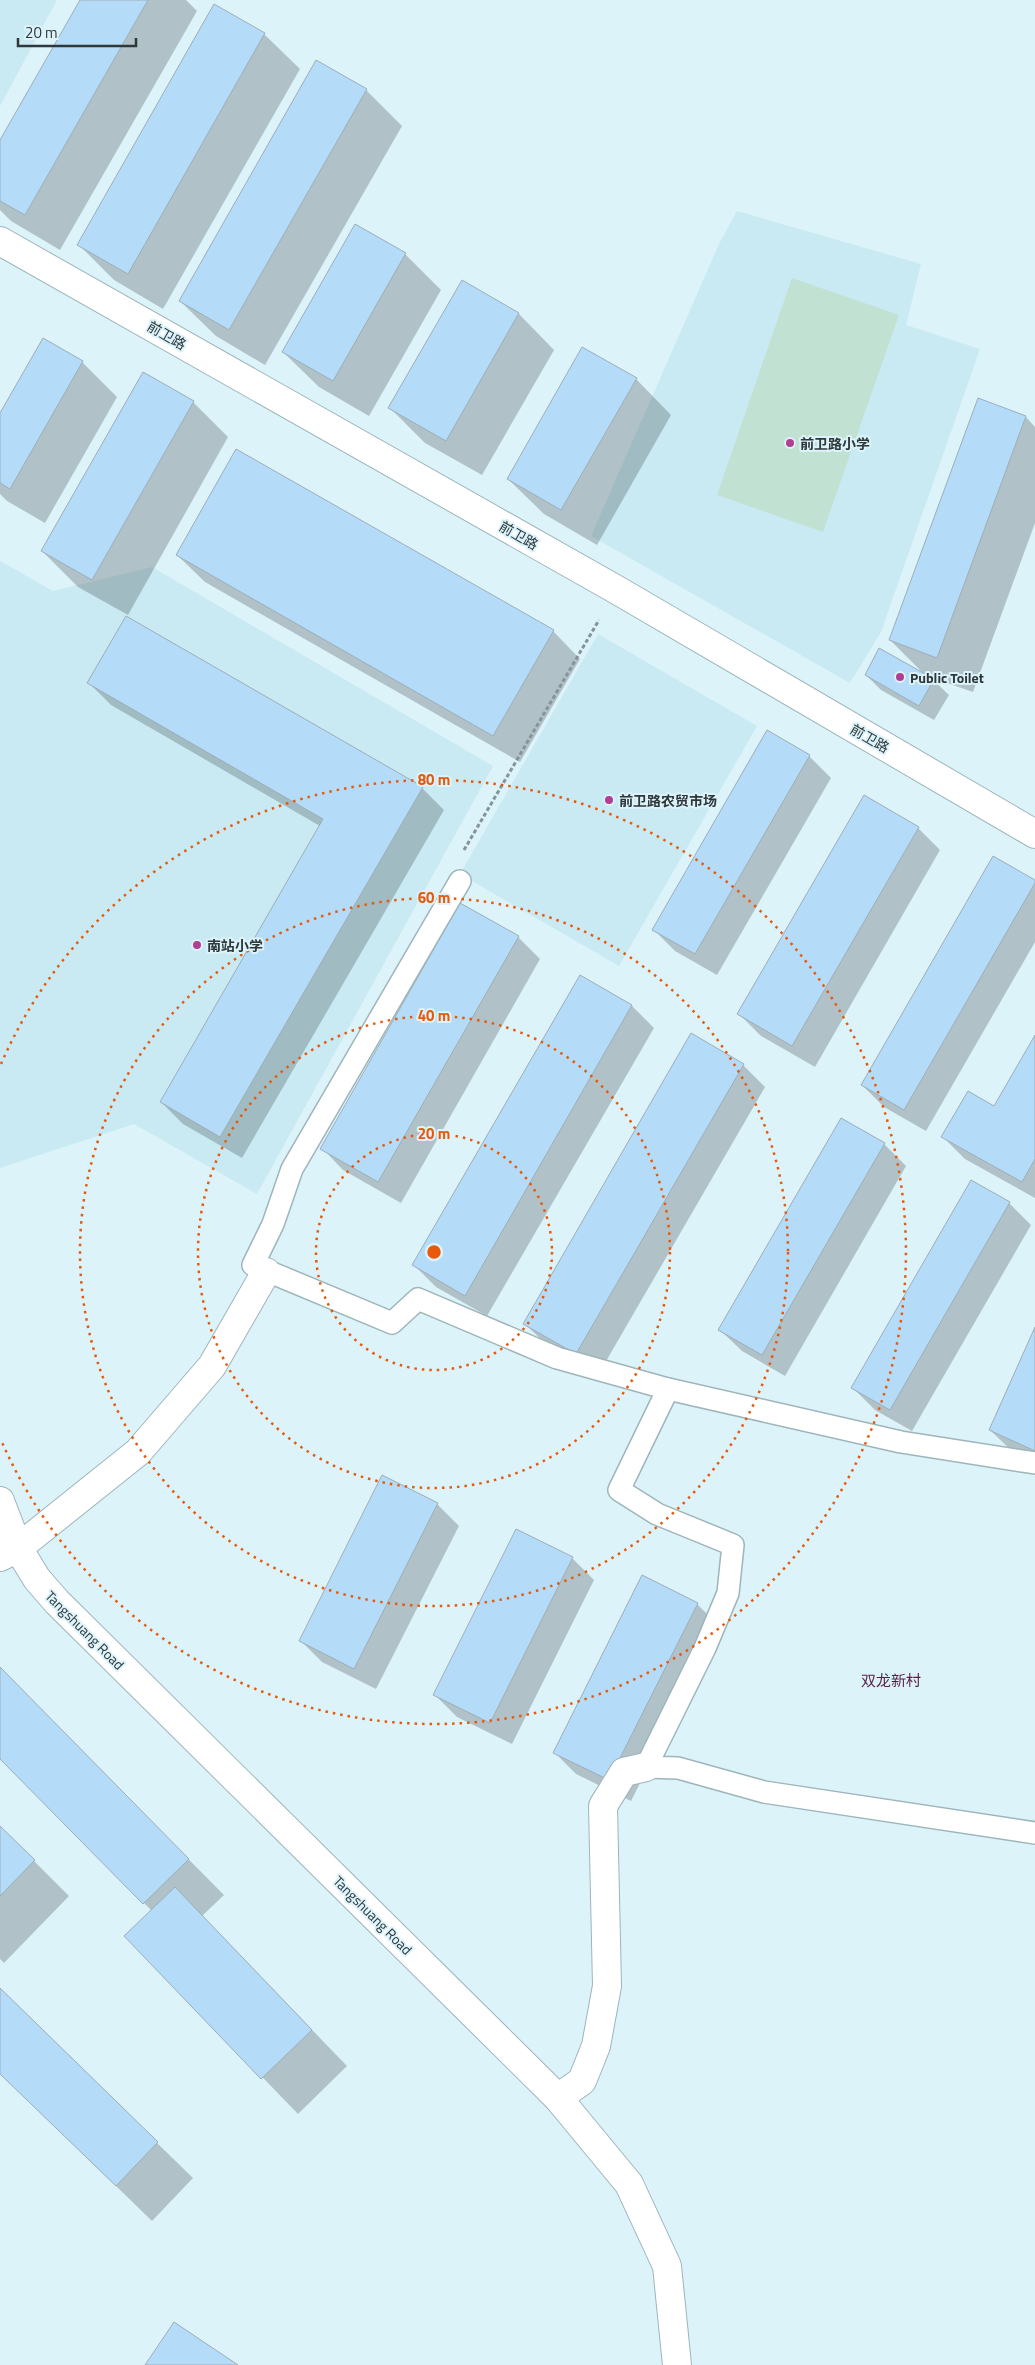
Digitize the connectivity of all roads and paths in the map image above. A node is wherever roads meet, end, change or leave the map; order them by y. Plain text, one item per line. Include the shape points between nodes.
1 (0, 241) edge
2 (617, 590) junction
3 (1035, 834) edge
4 (460, 881) joint
5 (266, 1272) junction
6 (668, 1389) junction
7 (1035, 1463) edge
8 (0, 1500) edge
9 (9, 1553) edge
10 (646, 1767) junction
11 (1035, 1833) edge
12 (558, 2098) junction
13 (677, 2365) edge

1 - 2 street, 前卫路
2 - 3 street, 前卫路
2 - 4 path via 450,875
4 - 5 lane via 292,1169 273,1224 253,1265
5 - 6 lane via 392,1323 418,1299 557,1358
5 - 9 street via 212,1366 138,1452
6 - 7 lane via 901,1442
6 - 10 lane via 619,1490 657,1514 733,1546 728,1594
8 - 9 street, Tangshuang Road
9 - 12 street, Tangshuang Road
10 - 11 lane via 678,1768 764,1792
10 - 12 street via 624,1772 603,1806 607,1986 596,2046 582,2081
12 - 13 street, Tangshuang Road via 629,2184 667,2266

